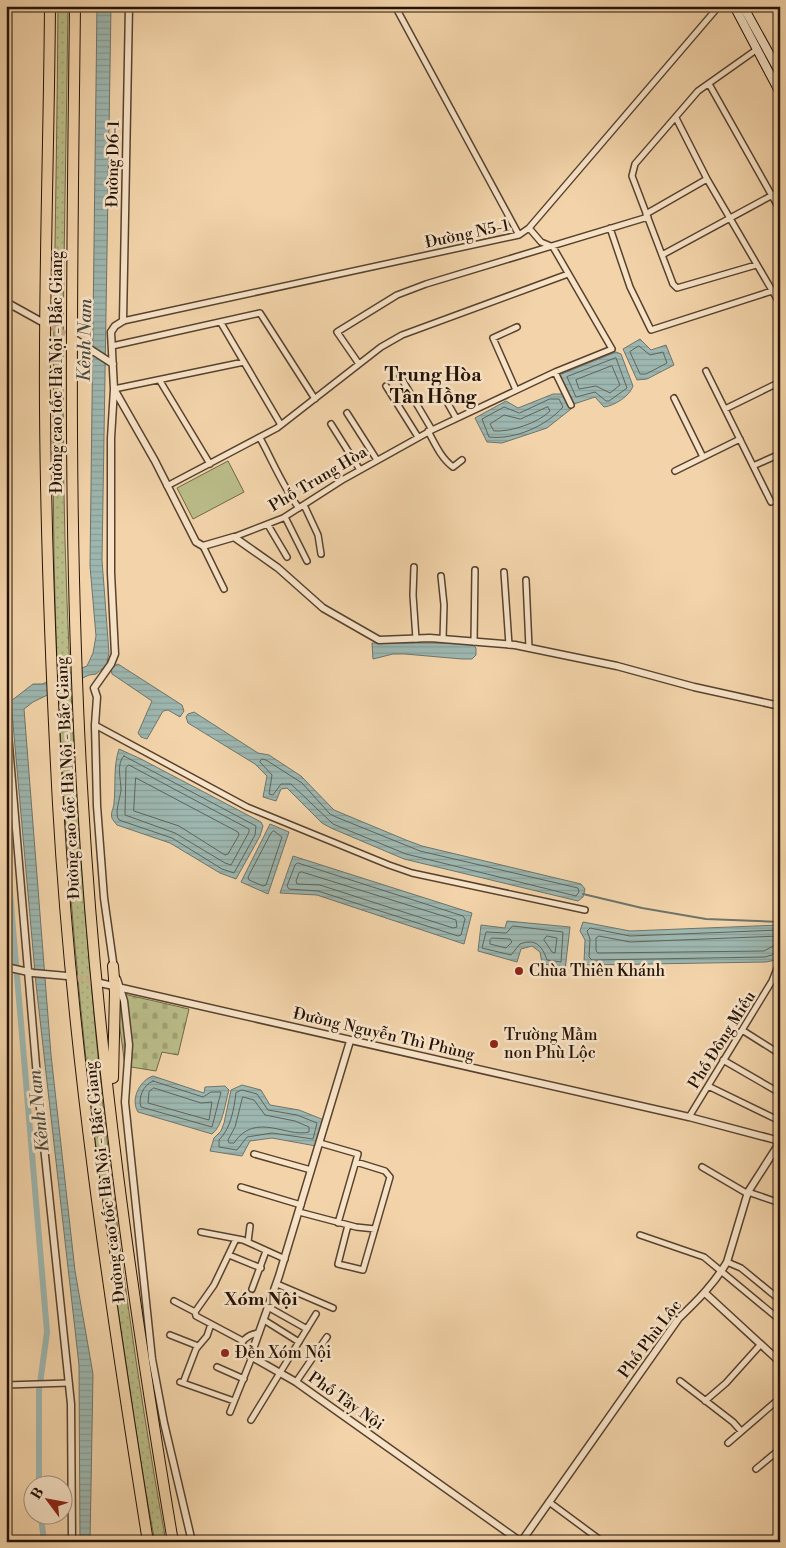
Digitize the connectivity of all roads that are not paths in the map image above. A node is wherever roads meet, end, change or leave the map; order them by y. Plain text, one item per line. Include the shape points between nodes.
1 (50, 6) edge
2 (75, 6) edge
3 (129, 6) edge
4 (396, 6) edge
5 (718, 6) edge
6 (734, 6) edge
7 (743, 6) edge
8 (767, 50) junction
9 (758, 52) junction
10 (780, 73) edge
11 (709, 84) junction
12 (780, 93) edge
13 (676, 118) junction
14 (707, 179) junction
15 (780, 191) edge
16 (772, 196) junction
17 (780, 210) edge
18 (647, 215) junction
19 (730, 219) junction
20 (529, 228) junction
21 (610, 228) junction
22 (519, 235) junction
23 (553, 246) junction
24 (662, 255) junction
25 (756, 264) junction
26 (568, 274) junction
27 (772, 291) junction
28 (6, 302) edge
29 (780, 304) edge
30 (123, 321) junction
31 (42, 322) tunnel mouth
32 (221, 323) junction
33 (517, 327) dead end
34 (76, 340) tunnel mouth
35 (112, 346) junction
36 (244, 362) junction
37 (113, 364) junction
38 (359, 364) junction
39 (706, 371) dead end
40 (554, 372) junction
41 (432, 375) dead end
42 (400, 376) dead end
43 (160, 381) junction
44 (780, 382) edge
45 (386, 386) dead end
46 (114, 389) junction
47 (516, 390) junction
48 (674, 398) dead end
49 (315, 399) junction
50 (569, 402) dead end
51 (725, 409) junction
52 (347, 413) dead end
53 (456, 418) junction
54 (331, 424) dead end
55 (281, 425) junction
56 (430, 430) junction
57 (418, 437) junction
58 (260, 438) junction
59 (740, 439) junction
60 (780, 454) edge
61 (703, 457) junction
62 (377, 460) junction
63 (462, 460) dead end
64 (210, 464) junction
65 (753, 466) junction
66 (360, 470) junction
67 (675, 471) dead end
68 (167, 486) junction
69 (771, 502) dead end
70 (301, 506) junction
71 (285, 517) junction
72 (268, 525) junction
73 (234, 537) junction
74 (203, 546) junction
75 (321, 554) dead end
76 (287, 556) dead end
77 (307, 560) dead end
78 (414, 567) dead end
79 (476, 570) dead end
80 (504, 572) dead end
81 (441, 576) dead end
82 (526, 580) dead end
83 (224, 589) dead end
84 (416, 638) junction
85 (443, 639) junction
86 (474, 642) junction
87 (509, 645) junction
88 (529, 648) junction
89 (780, 706) edge
90 (6, 710) edge
91 (95, 725) junction
92 (585, 910) dead end
93 (780, 946) edge
94 (113, 966) joint
95 (779, 966) edge
96 (9, 968) edge
97 (28, 972) junction
98 (67, 976) tunnel mouth
99 (100, 983) tunnel mouth
100 (117, 987) junction
101 (742, 1030) junction
102 (350, 1041) junction
103 (780, 1054) edge
104 (723, 1060) junction
105 (708, 1086) junction
106 (780, 1092) edge
107 (689, 1117) junction
108 (780, 1122) edge
109 (780, 1142) edge
110 (320, 1143) junction
111 (254, 1154) dead end
112 (356, 1162) junction
113 (702, 1167) dead end
114 (311, 1170) junction
115 (241, 1187) dead end
116 (748, 1193) junction
117 (122, 1196) junction
118 (780, 1203) edge
119 (301, 1204) junction
120 (299, 1212) junction
121 (338, 1223) junction
122 (348, 1225) junction
123 (250, 1226) dead end
124 (375, 1229) junction
125 (201, 1232) dead end
126 (640, 1235) dead end
127 (236, 1239) junction
128 (248, 1242) junction
129 (266, 1250) junction
130 (229, 1256) junction
131 (285, 1258) junction
132 (727, 1262) junction
133 (261, 1268) junction
134 (722, 1270) junction
135 (277, 1284) junction
136 (252, 1289) dead end
137 (705, 1293) junction
138 (780, 1300) edge
139 (174, 1301) dead end
140 (268, 1307) junction
141 (333, 1308) dead end
142 (196, 1312) junction
143 (316, 1314) dead end
144 (264, 1320) junction
145 (780, 1320) edge
146 (211, 1324) junction
147 (307, 1329) junction
148 (259, 1333) junction
149 (170, 1335) dead end
150 (327, 1337) dead end
151 (243, 1341) junction
152 (299, 1342) junction
153 (761, 1344) junction
154 (198, 1346) junction
155 (252, 1357) junction
156 (780, 1362) edge
157 (217, 1367) dead end
158 (280, 1372) junction
159 (244, 1379) junction
160 (680, 1381) dead end
161 (296, 1382) junction
162 (69, 1384) junction
163 (146, 1384) junction
164 (6, 1385) edge
165 (780, 1398) edge
166 (706, 1401) junction
167 (234, 1402) junction
168 (230, 1412) dead end
169 (251, 1420) dead end
170 (741, 1431) junction
171 (728, 1443) dead end
172 (780, 1449) edge
173 (756, 1469) dead end
174 (549, 1502) junction
175 (72, 1542) edge
176 (148, 1542) edge
177 (173, 1542) edge
178 (179, 1542) edge
179 (192, 1542) edge
180 (521, 1542) edge
181 (603, 1542) edge

1 - 176 highway, Đường cao tốc Hà Nội - Bắc Giang via 45,405 58,807 86,1114 110,1306
2 - 117 highway, Đường cao tốc Hà Nội - Bắc Giang via 70,404 77,684 91,918
3 - 30 street, Đường D6-1
4 - 22 street
5 - 20 street, Đường N5-1
6 - 9 main road
7 - 8 main road
8 - 9 main road
8 - 10 main road
9 - 11 street
9 - 12 main road
11 - 13 street via 698,91
11 - 16 street
13 - 14 street
13 - 18 street via 635,164 632,172
14 - 18 street
14 - 19 street
15 - 16 street
16 - 17 street
16 - 19 street
18 - 21 street
18 - 24 street
19 - 24 street
19 - 25 street
20 - 22 street, Đường N5-1
20 - 23 street via 541,242
21 - 23 street
21 - 27 street via 630,288 651,330
22 - 30 street, Đường N5-1
23 - 26 street
23 - 38 street via 426,284 371,310 337,332
24 - 25 street via 677,288
25 - 27 street
26 - 38 street via 402,335
26 - 40 street, Phố Trung Hòa via 612,349
27 - 29 street
28 - 31 street
30 - 35 street via 112,329
32 - 35 street
32 - 36 street
32 - 49 street via 260,313
33 - 47 street via 493,338
34 - 37 street
35 - 37 street
36 - 43 street
36 - 55 street
37 - 46 street
38 - 49 street
39 - 51 street
40 - 47 street, Phố Trung Hòa
40 - 50 street
41 - 53 street
42 - 56 street
43 - 46 street
43 - 64 street
44 - 51 street
45 - 57 street
46 - 68 street
46 - 91 street via 110,573 115,654 94,686 97,697
47 - 53 street, Phố Trung Hòa
48 - 61 street
49 - 55 street
51 - 59 street
52 - 62 street
53 - 56 street, Phố Trung Hòa
54 - 66 street
55 - 58 street
56 - 57 street, Phố Trung Hòa
56 - 63 street via 448,464 453,467
57 - 62 street, Phố Trung Hòa
58 - 64 street
58 - 70 street via 288,494
59 - 61 street
59 - 65 street
60 - 65 street
61 - 67 street
62 - 66 street, Phố Trung Hòa
64 - 68 street
65 - 69 street
66 - 70 street, Phố Trung Hòa
68 - 74 street via 196,542
70 - 71 street, Phố Trung Hòa
70 - 75 street via 318,535
71 - 72 street, Phố Trung Hòa
71 - 77 street
72 - 73 street, Phố Trung Hòa
72 - 76 street
73 - 74 street, Phố Trung Hòa
73 - 84 street via 278,568 324,608 357,629 379,640
74 - 83 street
78 - 84 street
79 - 86 street
80 - 87 street
81 - 85 street
82 - 88 street
84 - 85 street
85 - 86 street
86 - 87 street
87 - 88 street
88 - 89 street
90 - 97 street
91 - 92 street via 247,807 388,865
91 - 94 street via 97,806
93 - 95 street, Phố Đông Miếu
94 - 100 highway
95 - 101 street, Phố Đông Miếu
96 - 97 street
97 - 98 street
97 - 162 street
99 - 100 street, Đường Nguyễn Thì Phùng
100 - 102 street, Đường Nguyễn Thì Phùng
100 - 117 highway via 112,1076
100 - 179 street via 124,1001 129,1045 125,1102 152,1358
101 - 103 street
101 - 104 street, Phố Đông Miếu
102 - 107 street, Đường Nguyễn Thì Phùng
102 - 110 street
104 - 105 street, Phố Đông Miếu
104 - 106 street
105 - 107 street, Phố Đông Miếu
105 - 108 street
107 - 109 street, Đường Nguyễn Thì Phùng
109 - 116 street, Phố Phù Lộc
110 - 112 street via 358,1154
110 - 114 street
111 - 114 street
112 - 121 street
112 - 124 street via 385,1171 390,1177
113 - 116 street
114 - 119 street
115 - 119 street
116 - 118 street
116 - 132 street, Phố Phù Lộc
117 - 163 highway, Đường cao tốc Hà Nội - Bắc Giang
119 - 120 street
120 - 121 street
120 - 131 street
121 - 122 street
122 - 124 street
122 - 124 street via 338,1264 360,1270 364,1268
123 - 128 street
125 - 127 street
126 - 134 street via 693,1252
127 - 128 street
127 - 130 street
128 - 129 street
129 - 131 street
129 - 133 street
130 - 133 street
130 - 142 street
131 - 135 street
132 - 134 street, Phố Phù Lộc
132 - 138 street via 740,1268
133 - 136 street
134 - 137 street, Phố Phù Lộc
134 - 145 street
135 - 140 street
135 - 141 street
137 - 153 street
137 - 174 street, Phố Phù Lộc via 679,1318
139 - 142 street
140 - 144 street
140 - 147 street
142 - 146 street via 196,1316
143 - 147 street
144 - 148 street
144 - 152 street
146 - 151 street
146 - 154 street
147 - 152 street
148 - 151 street via 252,1333
148 - 155 street
149 - 154 street
150 - 161 street
151 - 155 street via 241,1353
152 - 158 street
153 - 156 street
153 - 166 street
154 - 167 street via 182,1382
155 - 158 street, Phố Tây Nội
155 - 159 street
157 - 159 street
158 - 161 street, Phố Tây Nội
158 - 169 street
159 - 167 street
160 - 166 street
161 - 180 street, Phố Tây Nội
162 - 164 street
162 - 175 street
163 - 177 highway, Đường cao tốc Hà Nội - Bắc Giang
163 - 178 highway
165 - 170 street
166 - 170 street
167 - 168 street
170 - 171 street
172 - 173 street
174 - 180 street, Phố Phù Lộc
174 - 181 street

